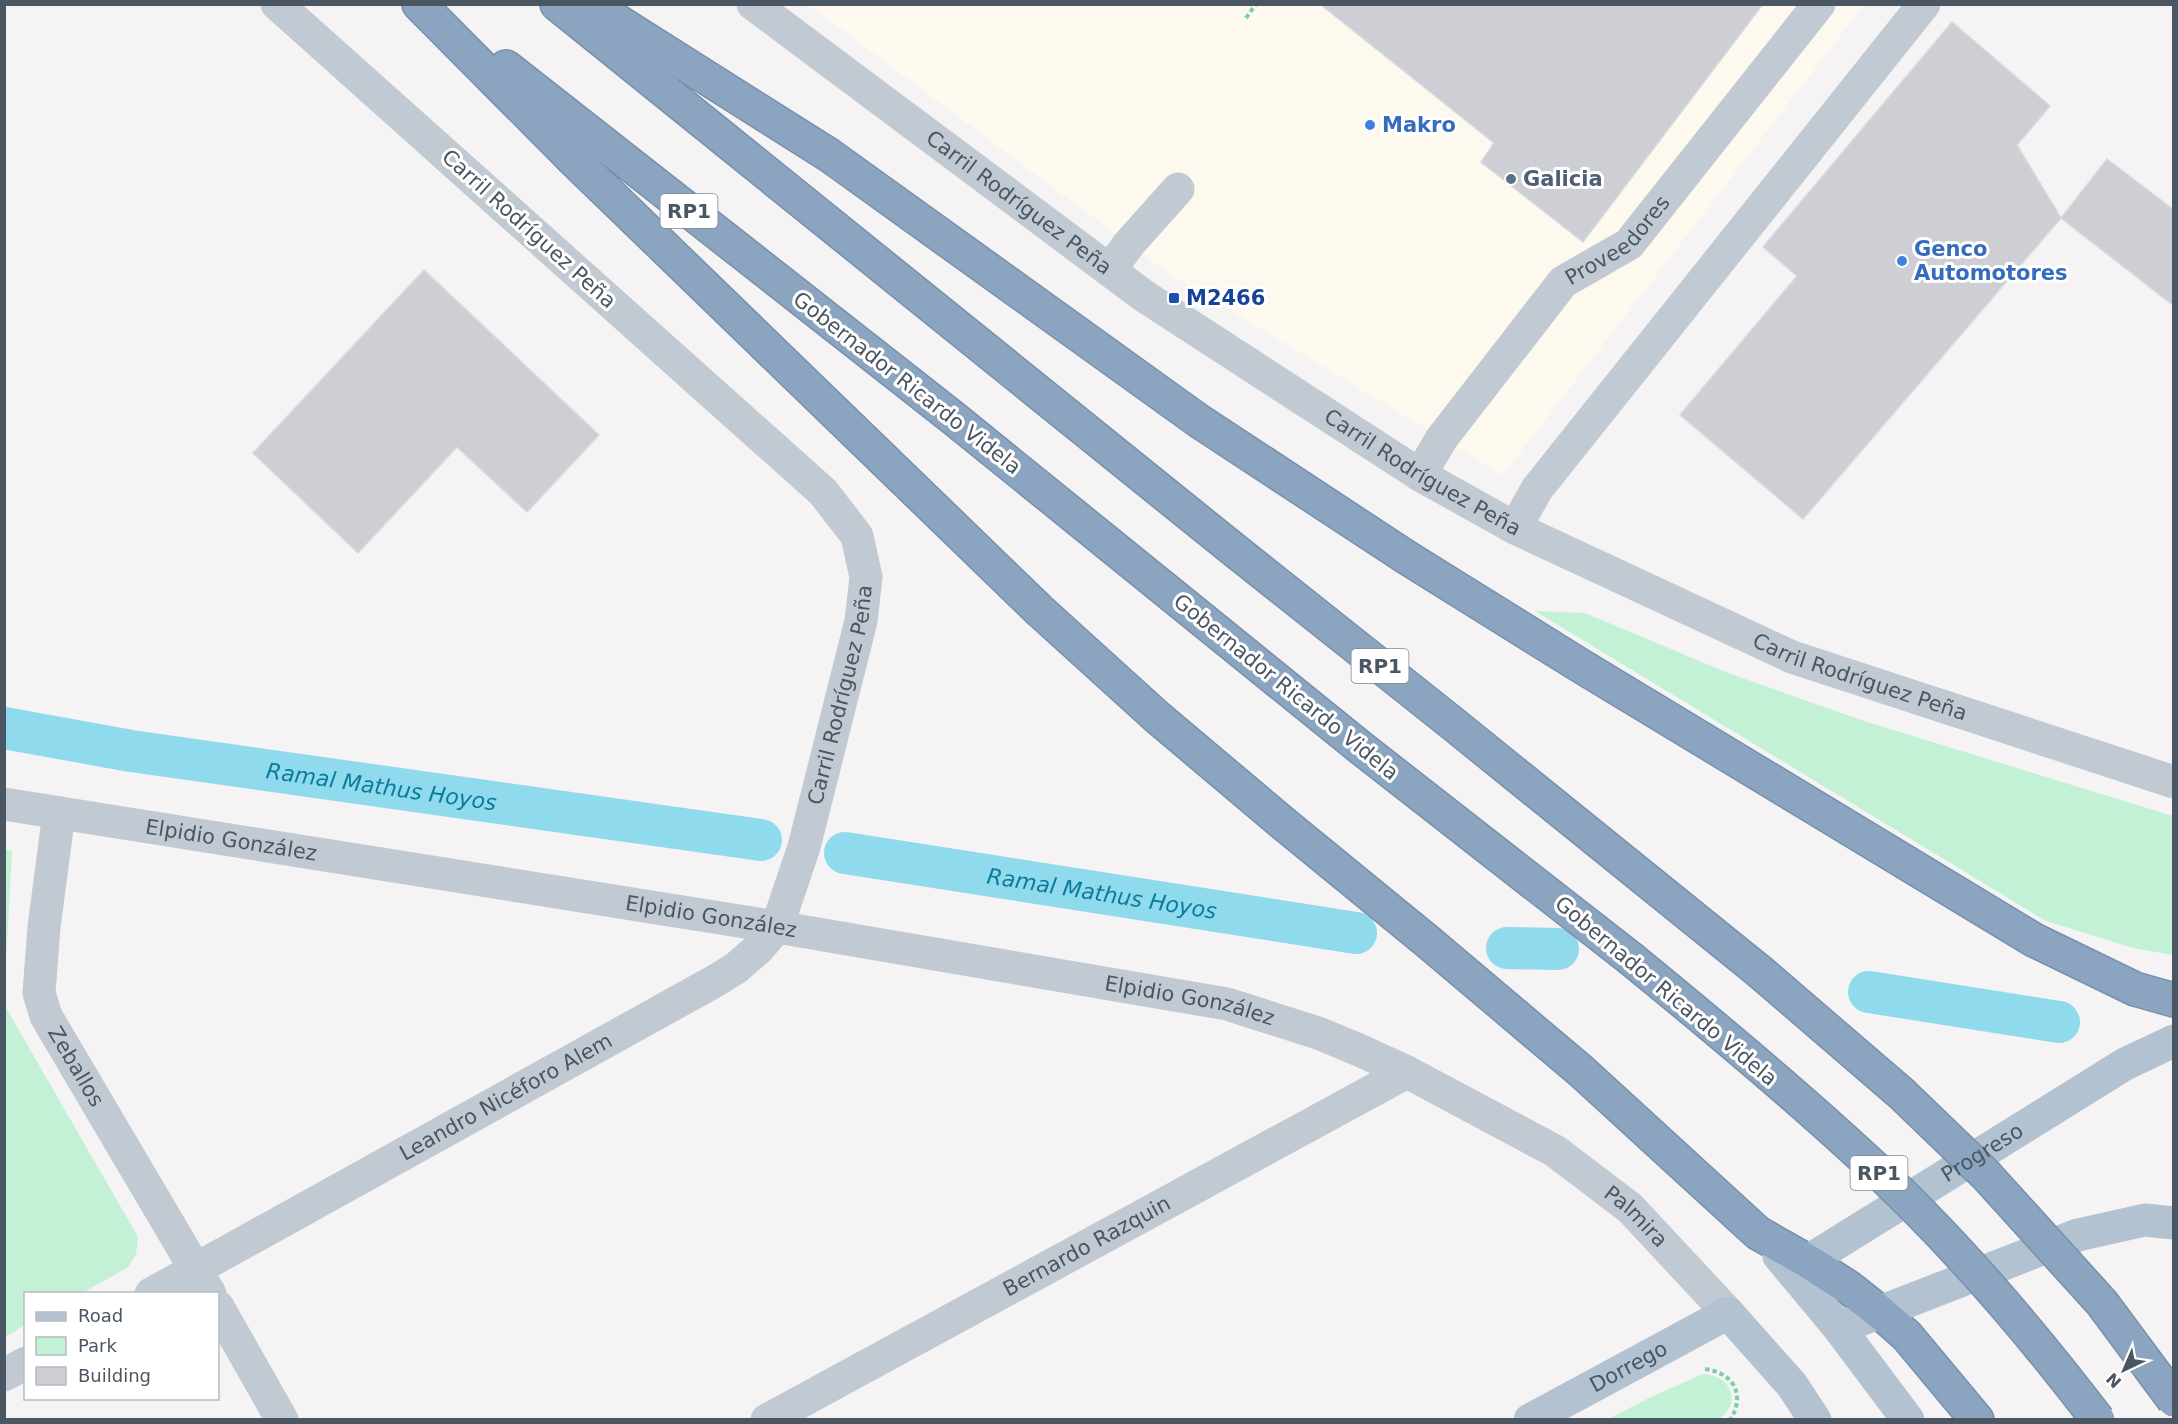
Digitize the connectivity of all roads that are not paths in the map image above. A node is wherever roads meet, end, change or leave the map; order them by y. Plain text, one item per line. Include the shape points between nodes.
1 (277, 4) edge
2 (419, 4) edge
3 (427, 4) edge
4 (557, 4) edge
5 (590, 4) edge
6 (753, 4) edge
7 (1819, 4) edge
8 (1924, 4) edge
9 (1178, 189) dead end
10 (1110, 270) junction
11 (1420, 475) junction
12 (1515, 528) junction
13 (2174, 782) edge
14 (4, 804) edge
15 (59, 813) junction
16 (804, 847) joint
17 (777, 927) junction
18 (2174, 1000) edge
19 (2174, 1041) edge
20 (1407, 1072) junction
21 (2174, 1222) edge
22 (1801, 1267) junction
23 (203, 1281) edge
24 (155, 1292) edge
25 (219, 1308) edge
26 (1728, 1313) junction
27 (1881, 1313) junction
28 (1839, 1328) junction
29 (24, 1364) edge
30 (4, 1375) edge
31 (2174, 1400) edge
32 (1807, 1417) edge
33 (282, 1419) edge
34 (767, 1419) edge
35 (1530, 1419) edge
36 (1908, 1419) edge
37 (1977, 1419) edge
38 (2098, 1419) edge

1 - 16 street, Carril Rodríguez Peña via 823,492 857,536 866,578 861,621
2 - 22 highway via 574,160 1039,610 1220,770 1581,1071 1758,1233
3 - 38 highway, Gobernador Ricardo Videla / RP1, bridge via 1630,958 1856,1150 2014,1313
4 - 31 highway, RP1, bridge via 1725,942 1902,1094 1986,1175 2102,1303
5 - 18 highway via 829,155 1199,421 1416,564 2034,940 2135,989
6 - 10 street, Carril Rodríguez Peña
7 - 11 street, Proveedores via 1629,244 1563,282 1442,438
8 - 12 street via 1545,480
9 - 10 street
10 - 11 street, Carril Rodríguez Peña
11 - 12 street, Carril Rodríguez Peña
12 - 13 street, Carril Rodríguez Peña via 1792,657
14 - 15 street, Elpidio González
15 - 17 street, Elpidio González
15 - 23 street, Zeballos via 39,993 46,1016
16 - 17 street, Leandro Nicéforo Alem
17 - 20 street, Elpidio González via 1227,1004 1318,1033
17 - 23 street, Leandro Nicéforo Alem via 743,962 715,981
19 - 22 main road, Progreso via 2125,1064
20 - 26 street, Palmira via 1555,1151 1602,1185 1630,1208
20 - 34 street, Bernardo Razquin
21 - 27 main road via 2145,1220 2078,1235
22 - 27 highway via 1848,1287
22 - 28 main road
23 - 24 street, Leandro Nicéforo Alem
25 - 33 street
26 - 32 main road, Palmira via 1792,1385
26 - 35 main road, Dorrego
27 - 28 main road
27 - 37 highway via 1907,1336
28 - 36 main road
29 - 30 street

